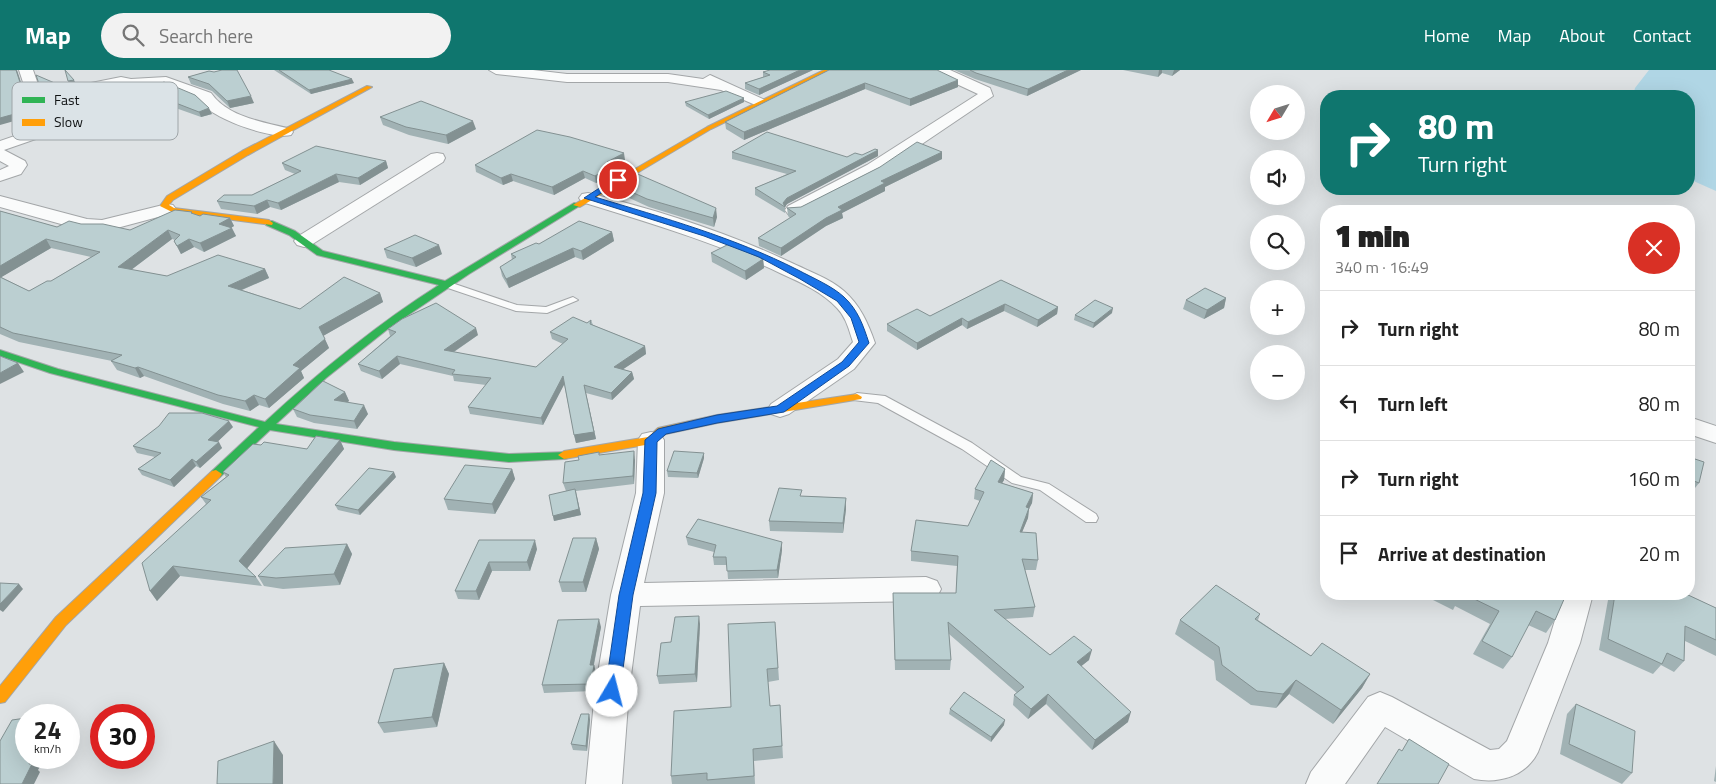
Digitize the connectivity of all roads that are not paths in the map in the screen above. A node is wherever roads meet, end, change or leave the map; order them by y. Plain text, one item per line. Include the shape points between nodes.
1 (496, 70) edge
2 (690, 70) edge
3 (829, 70) edge
4 (938, 70) edge
5 (153, 82) edge
6 (169, 82) edge
7 (178, 86) edge
8 (369, 86) dead end
9 (724, 86) junction
10 (760, 103) junction
11 (285, 132) junction
12 (18, 140) edge
13 (0, 146) edge
14 (0, 154) edge
15 (437, 158) dead end
16 (0, 176) edge
17 (588, 198) junction
18 (0, 201) edge
19 (167, 209) junction
20 (794, 210) edge
21 (304, 241) junction
22 (446, 284) junction
23 (573, 300) dead end
24 (0, 353) edge
25 (857, 397) joint
26 (780, 409) junction
27 (268, 426) junction
28 (1695, 427) edge
29 (1716, 435) edge
30 (651, 440) junction
31 (1091, 518) dead end
32 (926, 589) dead end
33 (626, 595) junction
34 (1576, 600) edge
35 (0, 697) edge
36 (604, 784) edge
37 (1324, 784) edge

1 - 9 street via 567,78 668,78
2 - 9 street
3 - 10 street
4 - 20 street via 984,92 986,96 873,169
5 - 6 street
7 - 11 street via 206,96 207,101 222,111 261,128
8 - 11 street
9 - 10 street
10 - 17 street via 662,154
11 - 19 street via 170,198 164,206
12 - 13 street
14 - 16 street via 19,165
15 - 21 street
17 - 22 street
17 - 26 street via 708,234 762,255 840,298 856,317 864,343 846,364
18 - 19 street via 86,225 102,226
19 - 21 street via 266,222
21 - 22 street via 320,253
22 - 23 lane via 516,308 547,310
22 - 27 street via 361,344
24 - 27 street via 54,371
25 - 26 street
25 - 31 lane via 881,399 967,446 1017,480 1044,488
26 - 30 street via 662,431
27 - 30 street via 394,446 509,458 570,455
27 - 35 street via 61,621
28 - 29 street
30 - 33 street via 650,493
32 - 33 street
33 - 36 street via 612,691
34 - 37 street via 1564,643 1520,752 1508,763 1487,767 1380,707

